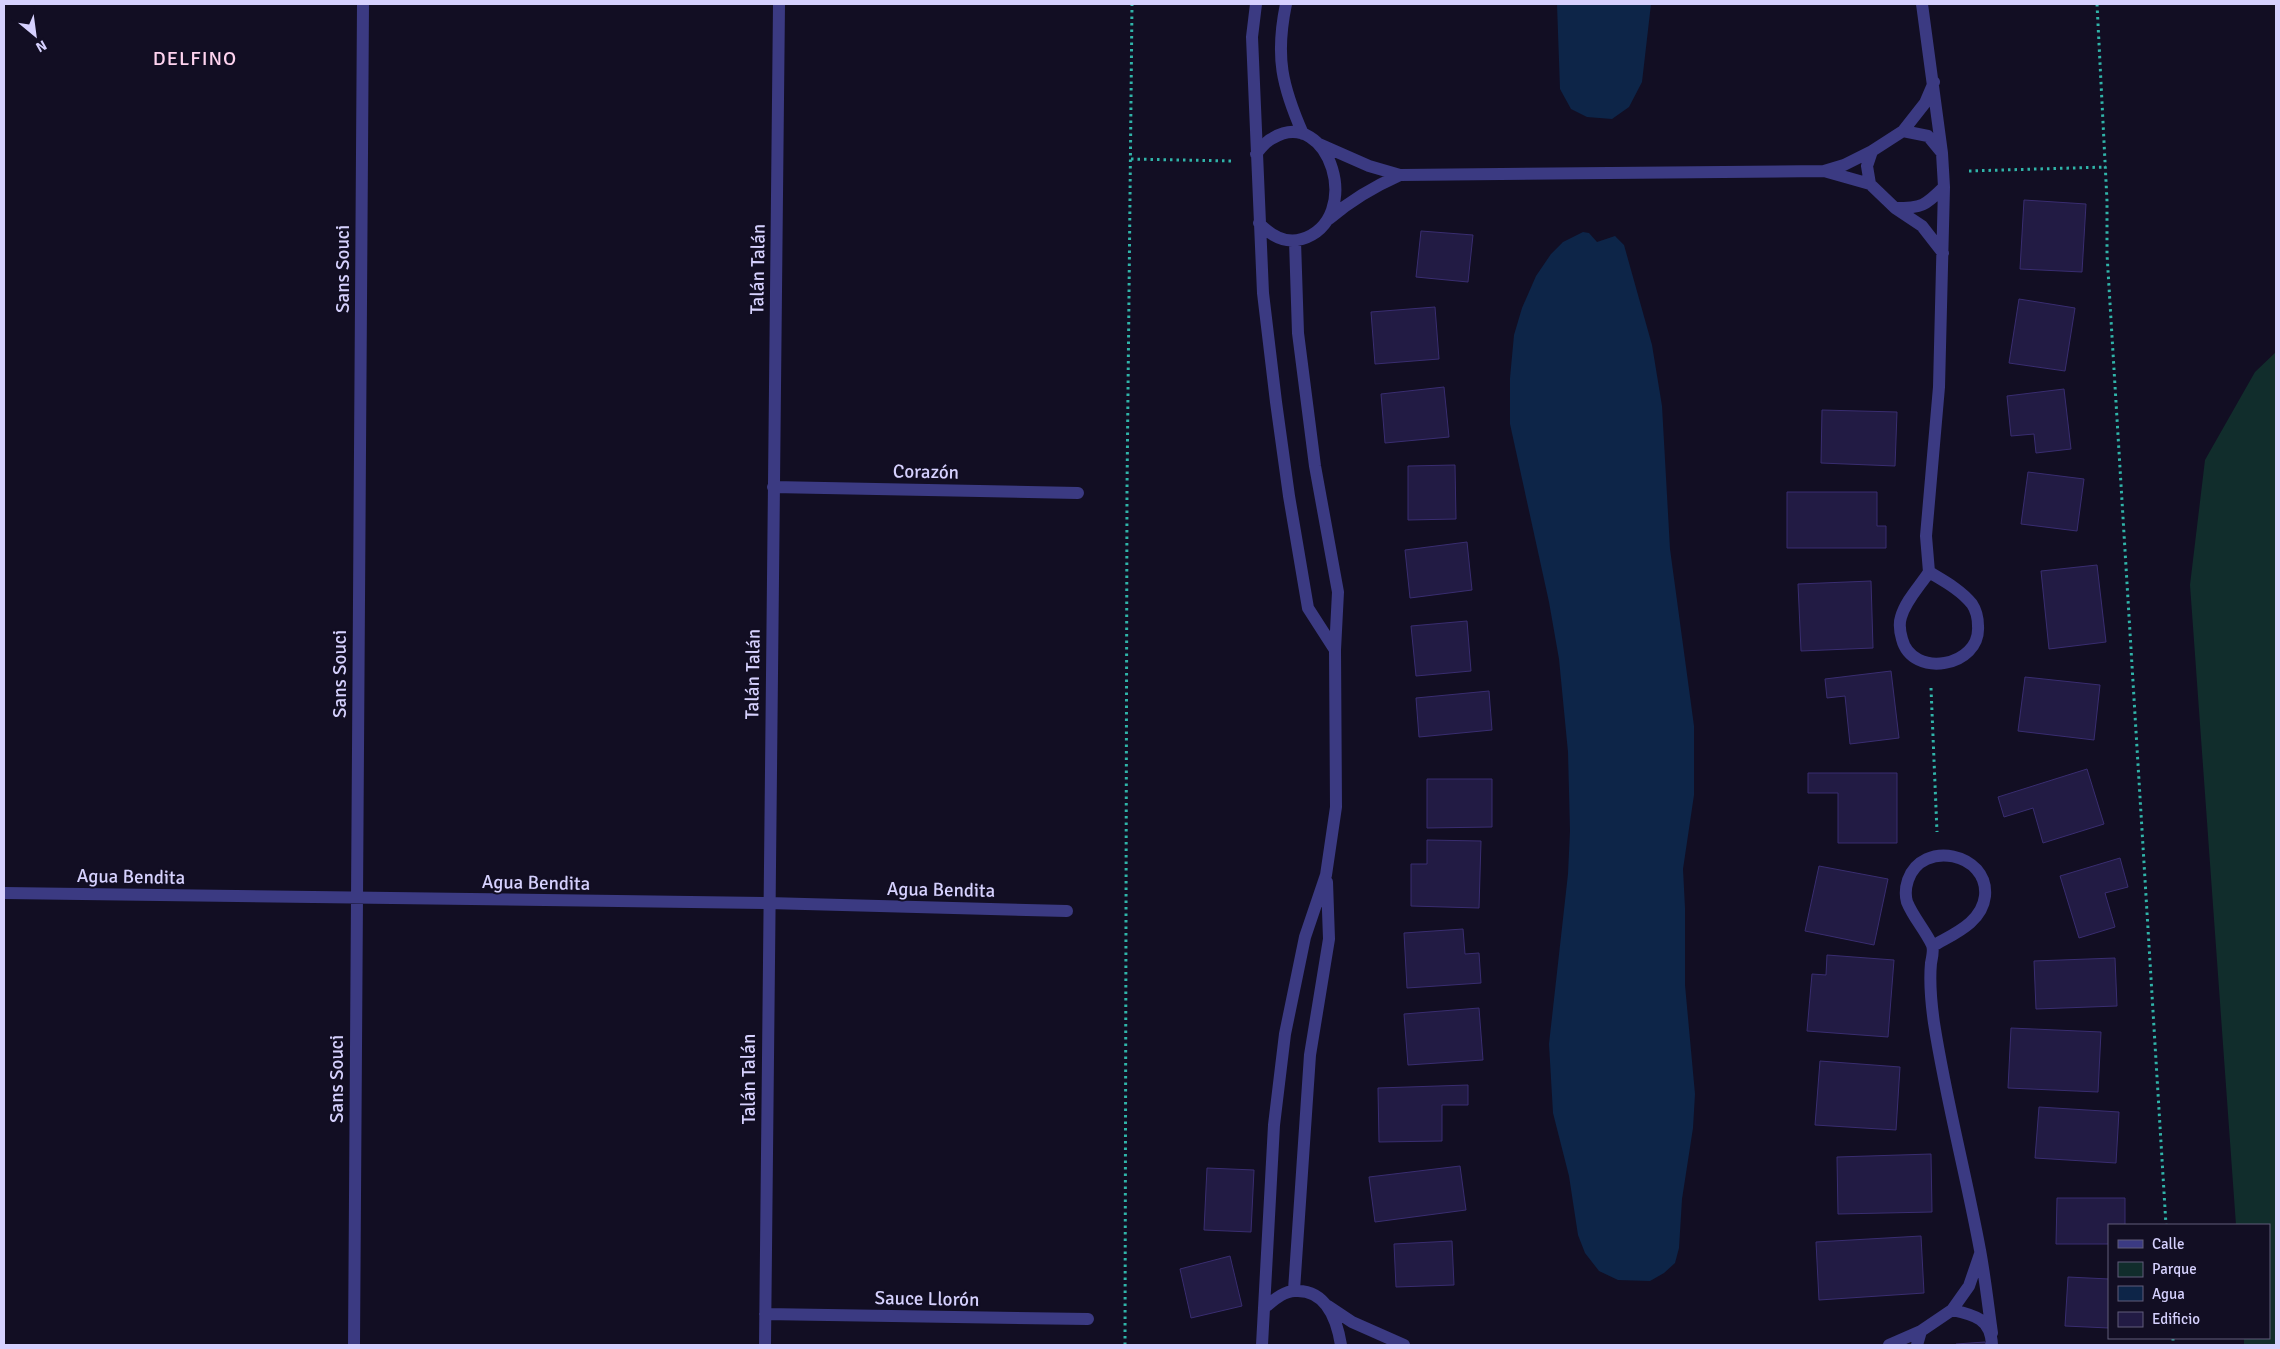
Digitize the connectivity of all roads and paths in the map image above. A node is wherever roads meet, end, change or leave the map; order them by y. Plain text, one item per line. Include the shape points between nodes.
1 (363, 4) edge
2 (779, 4) edge
3 (1132, 4) edge
4 (1256, 4) edge
5 (1286, 4) edge
6 (1922, 4) edge
7 (2097, 4) edge
8 (1934, 82) junction
9 (1902, 131) junction
10 (1303, 134) junction
11 (1319, 144) junction
12 (1872, 151) junction
13 (1942, 153) junction
14 (1256, 158) junction
15 (1131, 159) junction
16 (2106, 167) junction
17 (1824, 171) junction
18 (1943, 172) junction
19 (1400, 175) junction
20 (1870, 184) junction
21 (1944, 187) junction
22 (1895, 208) junction
23 (1327, 221) junction
24 (1259, 223) junction
25 (1295, 241) junction
26 (1943, 253) junction
27 (773, 487) junction
28 (1078, 494) dead end
29 (1930, 572) junction
30 (1335, 650) junction
31 (1929, 664) junction
32 (1938, 855) junction
33 (1326, 875) junction
34 (4, 893) edge
35 (355, 898) junction
36 (768, 903) junction
37 (1067, 911) dead end
38 (1933, 946) junction
39 (2166, 1224) edge
40 (1981, 1252) junction
41 (1294, 1290) junction
42 (1327, 1306) junction
43 (1264, 1308) junction
44 (1952, 1310) junction
45 (765, 1314) junction
46 (1088, 1319) dead end
47 (1921, 1331) junction
48 (1992, 1339) edge
49 (354, 1345) edge
50 (765, 1345) edge
51 (1125, 1345) edge
52 (1262, 1345) edge
53 (1341, 1345) edge
54 (1404, 1345) edge
55 (1889, 1345) edge
56 (1917, 1345) edge

1 - 35 street, Sans Souci
2 - 27 street, Talán Talán
3 - 15 path
4 - 14 street via 1252,37
5 - 10 street via 1280,61 1287,97
6 - 8 street
7 - 16 path
8 - 9 street via 1925,103
8 - 13 street
9 - 12 street
9 - 13 street via 1928,136
10 - 11 street
10 - 14 street via 1284,133 1271,138
11 - 19 street via 1369,166
11 - 23 street via 1332,163 1337,184
12 - 17 street
12 - 20 street via 1867,166
13 - 18 street
14 - 15 path
14 - 24 street
15 - 51 path
16 - 18 path
16 - 39 path via 2107,254
17 - 19 street
17 - 20 street
18 - 21 street
19 - 23 street via 1371,188
20 - 22 street
21 - 22 street via 1929,202 1915,208
21 - 26 street
22 - 26 street via 1922,226
23 - 25 street via 1310,236
24 - 25 street via 1280,239
24 - 30 street via 1263,292 1292,515 1308,608
25 - 30 street via 1298,333 1315,466 1338,592
26 - 29 street via 1938,386 1926,536
27 - 28 street, Corazón
27 - 36 street, Talán Talán
29 - 31 street via 1900,618 1904,646 1914,657
29 - 31 street via 1973,605 1979,632 1974,646 1961,658
30 - 33 street via 1336,807
31 - 32 path
32 - 38 street via 1922,860 1911,871 1906,899
32 - 38 street via 1954,856 1969,862 1981,874 1986,888 1978,916
33 - 41 street via 1330,939 1310,1055
33 - 43 street via 1305,937 1285,1034 1274,1125
34 - 35 street, Agua Bendita
35 - 36 street, Agua Bendita
35 - 49 street, Sans Souci
36 - 37 street, Agua Bendita
36 - 45 street, Talán Talán
38 - 40 street via 1929,988 1934,1024
40 - 44 street via 1969,1286
40 - 48 street
41 - 42 street via 1314,1294
41 - 43 street
42 - 53 street via 1338,1326
42 - 54 street via 1352,1322
43 - 52 street
44 - 47 street
44 - 48 street via 1977,1316
45 - 46 street, Sauce Llorón
45 - 50 street, Talán Talán
47 - 55 street
47 - 56 street

